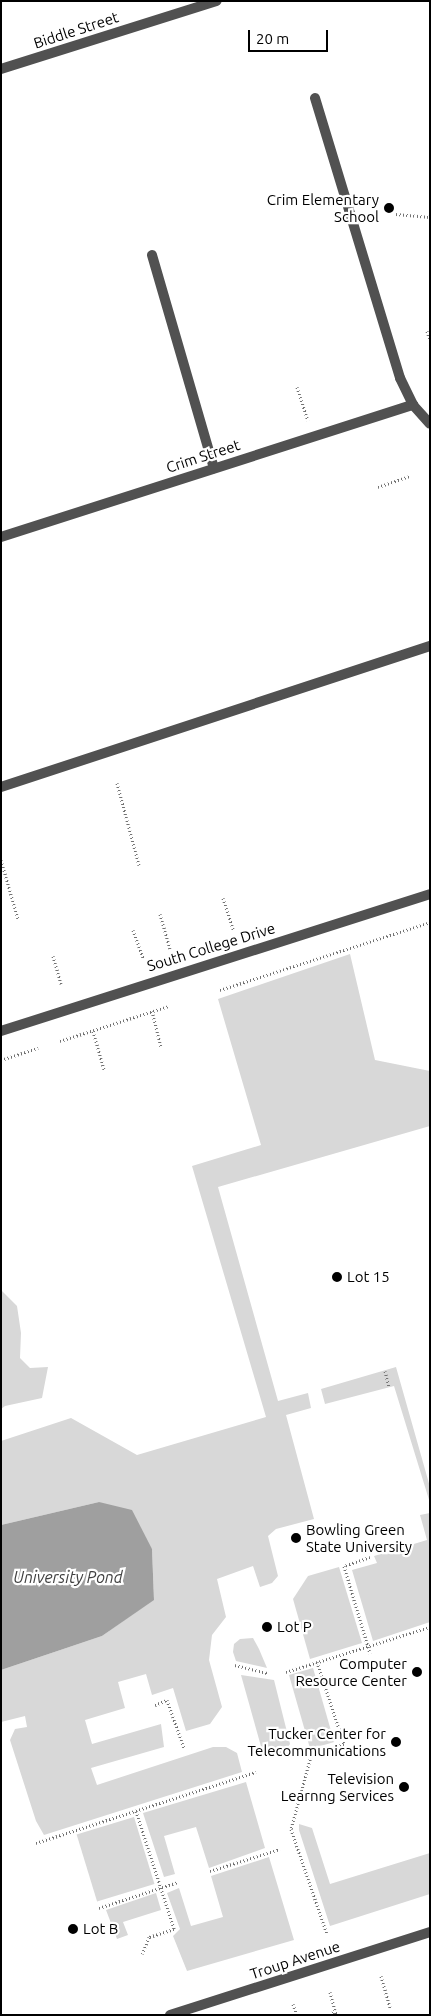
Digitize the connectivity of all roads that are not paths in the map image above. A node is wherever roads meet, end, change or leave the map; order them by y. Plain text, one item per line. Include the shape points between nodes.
1 (217, 1) edge
2 (1, 70) edge
3 (316, 98) dead end
4 (152, 255) dead end
5 (413, 405) junction
6 (430, 424) edge
7 (214, 468) junction
8 (1, 538) edge
9 (430, 646) edge
10 (1, 786) edge
11 (430, 894) edge
12 (1, 1031) edge
13 (430, 1932) edge
14 (170, 2015) edge

1 - 2 street, Biddle Street
3 - 5 street via 400,378
4 - 7 street
5 - 6 street
5 - 7 street, Crim Street
7 - 8 street, Crim Street
9 - 10 street
11 - 12 street, South College Drive
13 - 14 street, Troup Avenue

